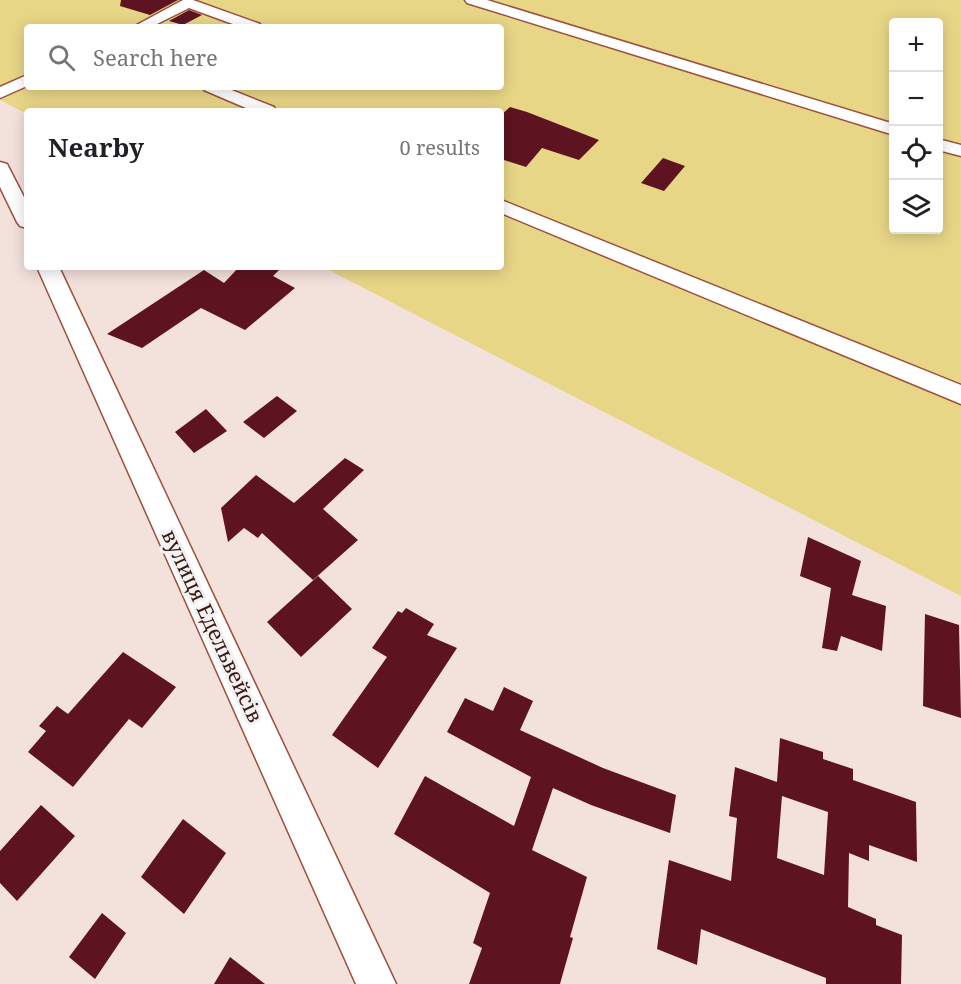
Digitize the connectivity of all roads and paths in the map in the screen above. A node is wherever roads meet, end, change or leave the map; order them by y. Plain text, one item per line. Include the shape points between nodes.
1 (472, 0) edge
2 (185, 1) edge
3 (145, 24) edge
4 (247, 24) edge
5 (24, 81) edge
6 (217, 90) edge
7 (0, 93) edge
8 (261, 108) edge
9 (889, 128) edge
10 (943, 145) edge
11 (961, 151) edge
12 (0, 168) edge
13 (504, 207) edge
14 (24, 216) edge
15 (49, 270) edge
16 (961, 395) edge
17 (376, 984) edge

1 - 9 street
2 - 3 street
2 - 4 street
5 - 7 street
6 - 8 street
10 - 11 street
12 - 14 street
13 - 16 street
15 - 17 street, вулиця Едельвейсів

